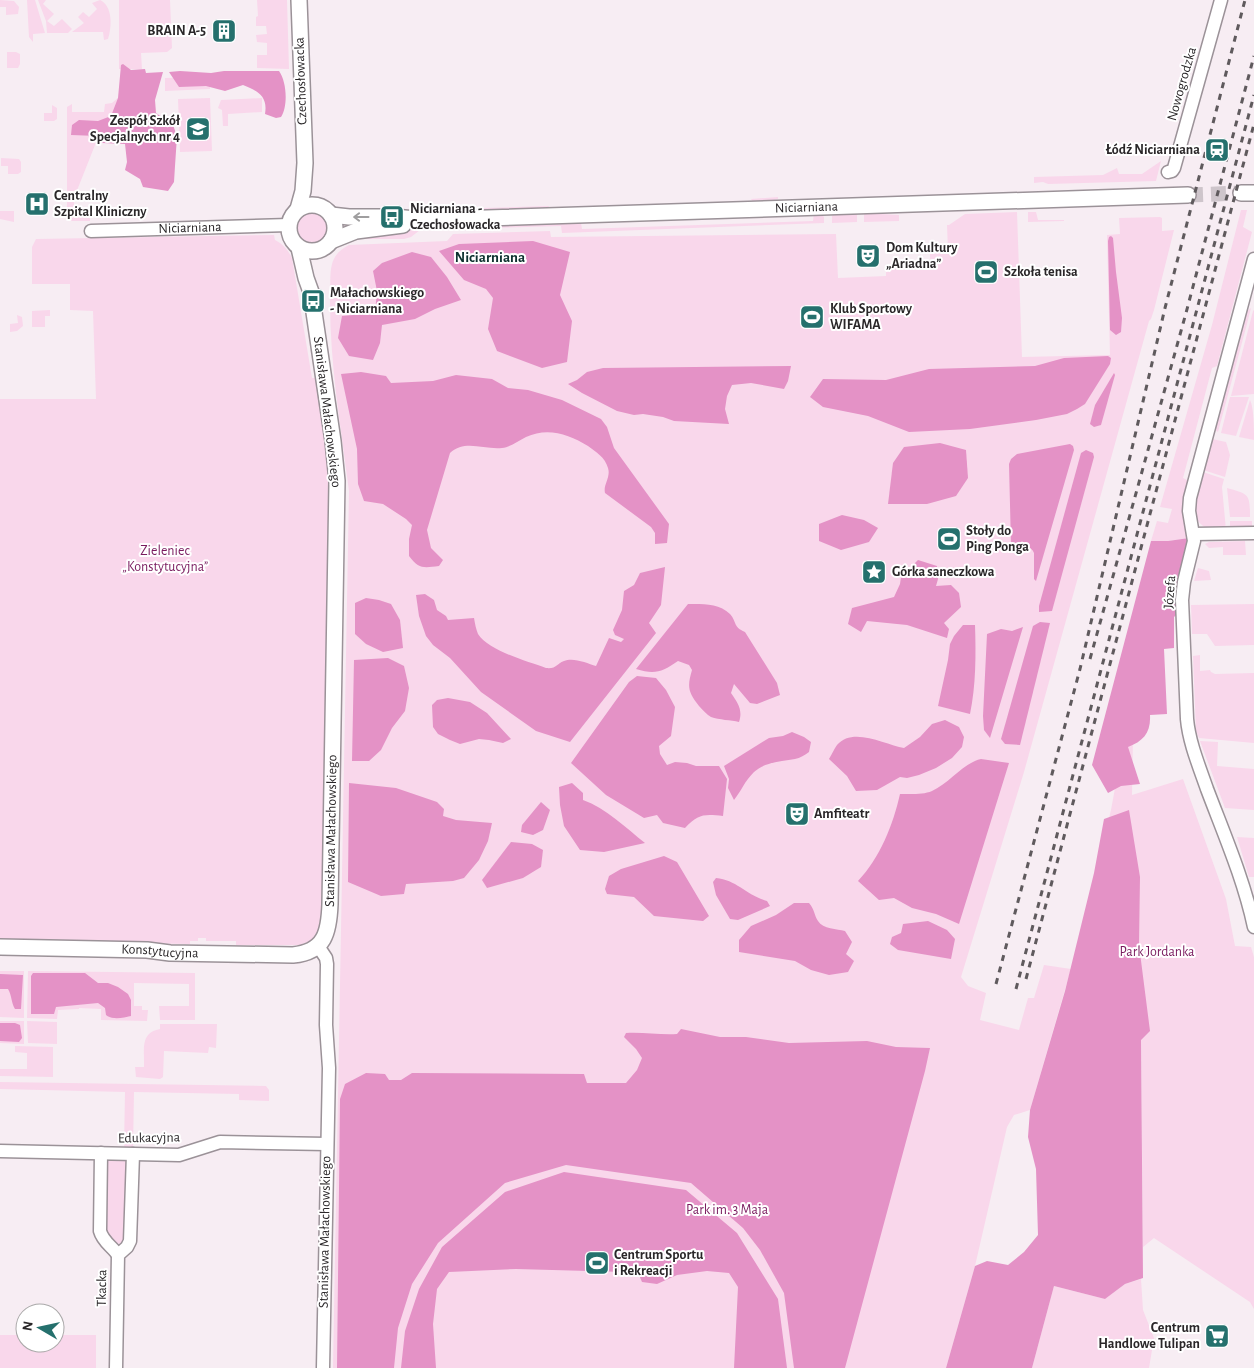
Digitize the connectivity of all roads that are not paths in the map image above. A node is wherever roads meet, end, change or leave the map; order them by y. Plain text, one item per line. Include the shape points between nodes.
1 (298, 0) edge
2 (1221, 0) edge
3 (305, 162) junction
4 (1168, 172) dead end
5 (1188, 195) tunnel mouth
6 (298, 209) junction
7 (326, 211) junction
8 (426, 220) junction
9 (288, 225) junction
10 (91, 230) dead end
11 (331, 241) junction
12 (299, 248) junction
13 (318, 251) junction
14 (1254, 259) edge
15 (312, 292) junction
16 (1254, 533) edge
17 (1194, 534) junction
18 (1254, 927) edge
19 (318, 946) junction
20 (0, 947) edge
21 (327, 1144) junction
22 (0, 1151) edge
23 (101, 1153) junction
24 (133, 1154) junction
25 (118, 1255) junction
26 (116, 1368) edge
27 (322, 1368) edge

1 - 3 street, Czechosłowacka
2 - 4 street, Nowogrodzka via 1174,168
3 - 6 street, Czechosłowacka
3 - 7 street, Czechosłowacka via 313,191
5 - 8 street, Niciarniana
6 - 7 street via 309,205
6 - 9 street
8 -> 7 street, Niciarniana via 349,217
7 - 11 street via 335,230
8 - 11 street, Niciarniana via 356,231
9 - 10 street, Niciarniana
9 - 12 street via 291,239
11 - 13 street
12 - 13 street
12 - 15 street, Stanisława Małachowskiego
13 - 15 street, Stanisława Małachowskiego via 314,260
14 - 17 street, Józefa via 1190,498 1189,512
15 - 19 street, Stanisława Małachowskiego via 337,481 330,904 327,929
16 - 17 street
17 - 18 street, Józefa via 1182,595 1188,724
19 - 20 street, Konstytucyjna via 306,953 293,955
19 - 21 street, Stanisława Małachowskiego via 327,964
21 - 24 street, Edukacyjna via 220,1142 179,1155
21 - 27 street, Stanisława Małachowskiego
22 - 23 street, Edukacyjna
23 - 24 street, Edukacyjna
23 - 25 street via 100,1231
24 - 25 street, Tkacka via 130,1241
25 - 26 street, Tkacka

